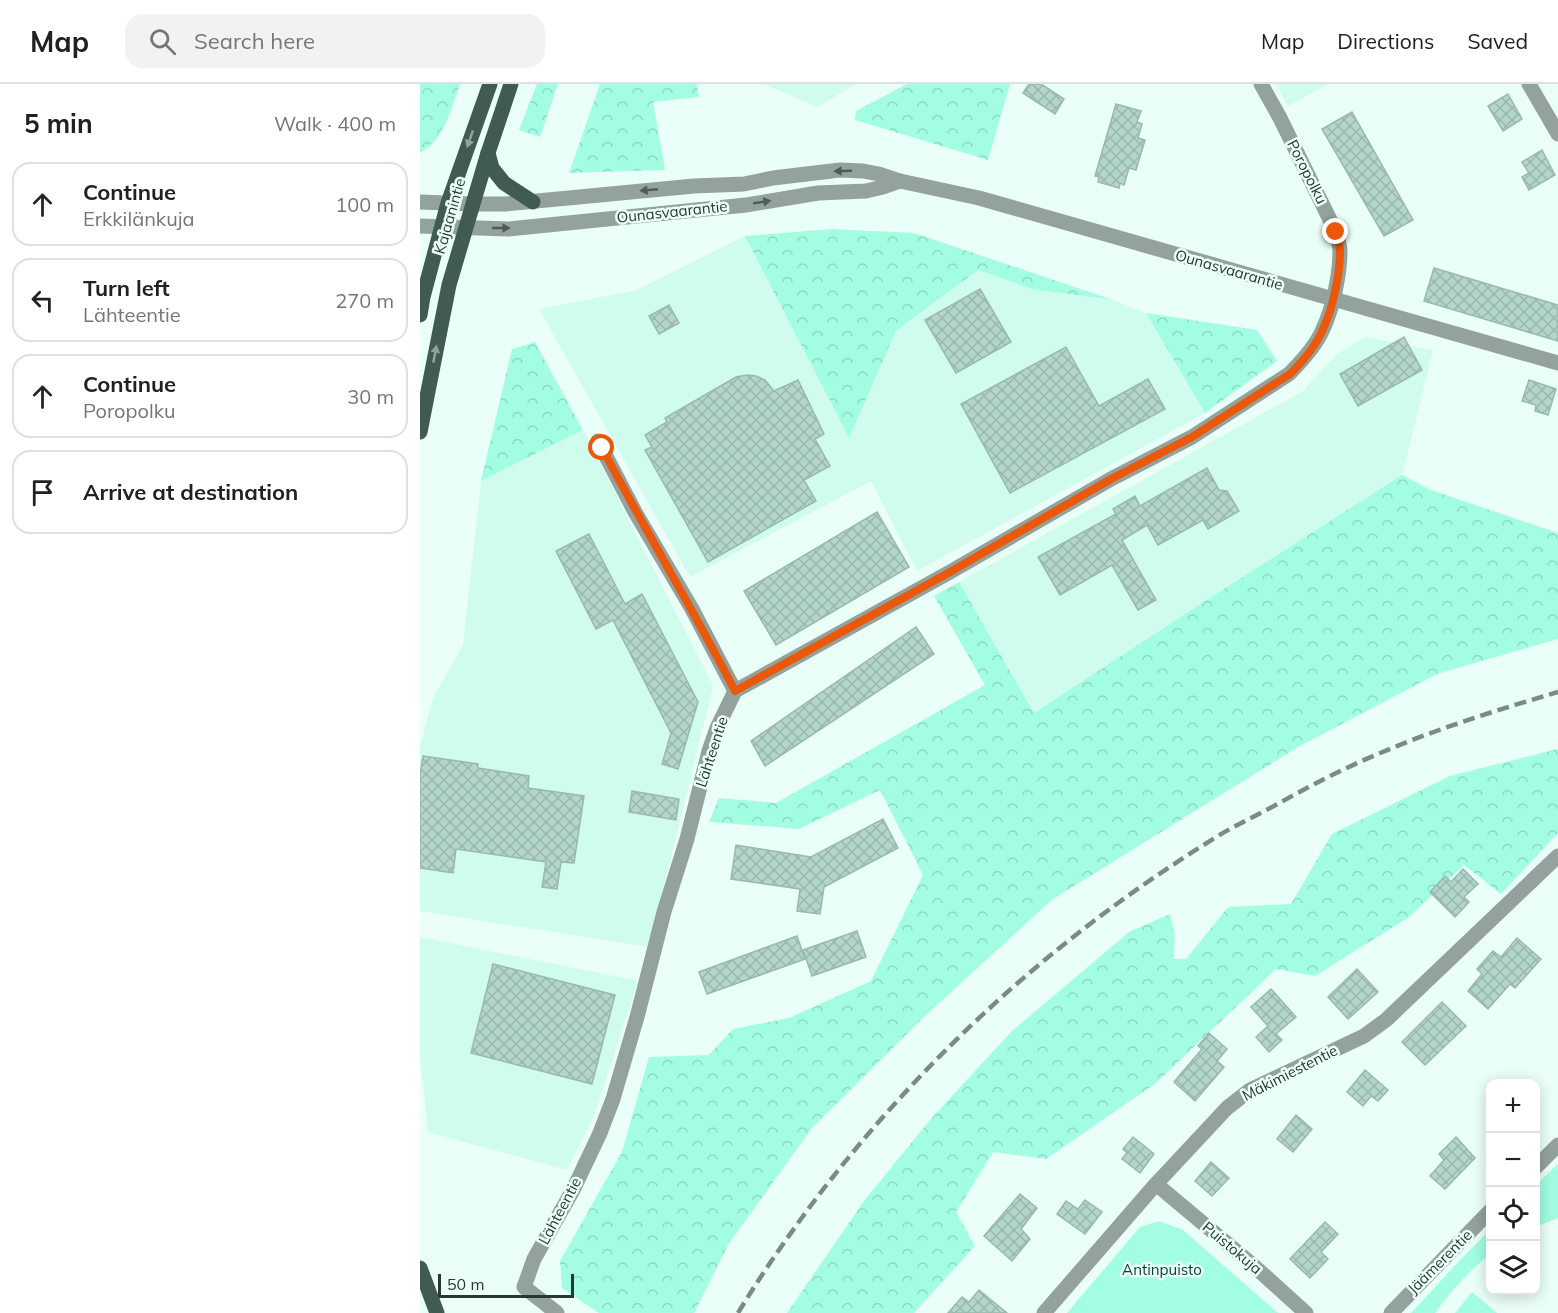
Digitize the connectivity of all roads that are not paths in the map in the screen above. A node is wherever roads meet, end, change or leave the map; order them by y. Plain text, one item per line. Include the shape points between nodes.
1 (490, 84) edge
2 (511, 84) edge
3 (1261, 84) edge
4 (1529, 84) edge
5 (1558, 134) edge
6 (488, 153) junction
7 (900, 181) junction
8 (420, 202) edge
9 (533, 202) junction
10 (448, 203) junction
11 (472, 204) junction
12 (420, 226) edge
13 (442, 227) junction
14 (465, 228) junction
15 (422, 290) edge
16 (1332, 299) junction
17 (420, 315) edge
18 (1558, 363) edge
19 (420, 432) edge
20 (598, 441) dead end
21 (735, 691) junction
22 (1558, 856) edge
23 (1558, 1145) edge
24 (1540, 1163) edge
25 (1156, 1184) junction
26 (1486, 1216) edge
27 (420, 1268) edge
28 (437, 1313) edge
29 (556, 1313) edge
30 (1044, 1313) edge
31 (1306, 1313) edge
32 (1391, 1313) edge

1 -> 10 main road, Kajaanintie
2 - 6 main road, Kajaanintie
3 - 16 street, Poropolku via 1336,232 1340,249
4 - 5 street
6 - 9 main road via 492,168 504,183
6 - 11 main road, Kajaanintie
7 -> 9 street, Ounasvaarantie via 871,172 840,170 744,184
14 -> 7 street, Ounasvaarantie via 508,229 746,205 818,193 866,191
7 - 16 street, Ounasvaarantie via 979,198
8 - 10 street, Ounasvaarantie
9 - 11 street, Ounasvaarantie
10 - 11 street, Ounasvaarantie
10 - 13 main road, Kajaanintie
11 - 14 main road, Kajaanintie
12 - 13 street, Ounasvaarantie
13 - 14 street, Ounasvaarantie
13 - 15 main road, Kajaanintie
19 -> 14 main road, Kajaanintie via 449,285
15 - 17 main road, Kajaanintie
16 - 18 street, Ounasvaarantie
16 - 21 street via 1323,330 1290,374 1192,437
20 - 21 street
21 - 29 street, Lähteentie via 709,751 613,1099 573,1190 526,1279 524,1287
22 - 25 street, Mäkimiestentie via 1386,1020 1364,1036 1250,1090 1227,1108
23 - 24 street
25 - 30 street, Mäkimiestentie
25 - 31 street, Puistokuja
26 - 32 street, Jäämerentie
27 - 28 main road

